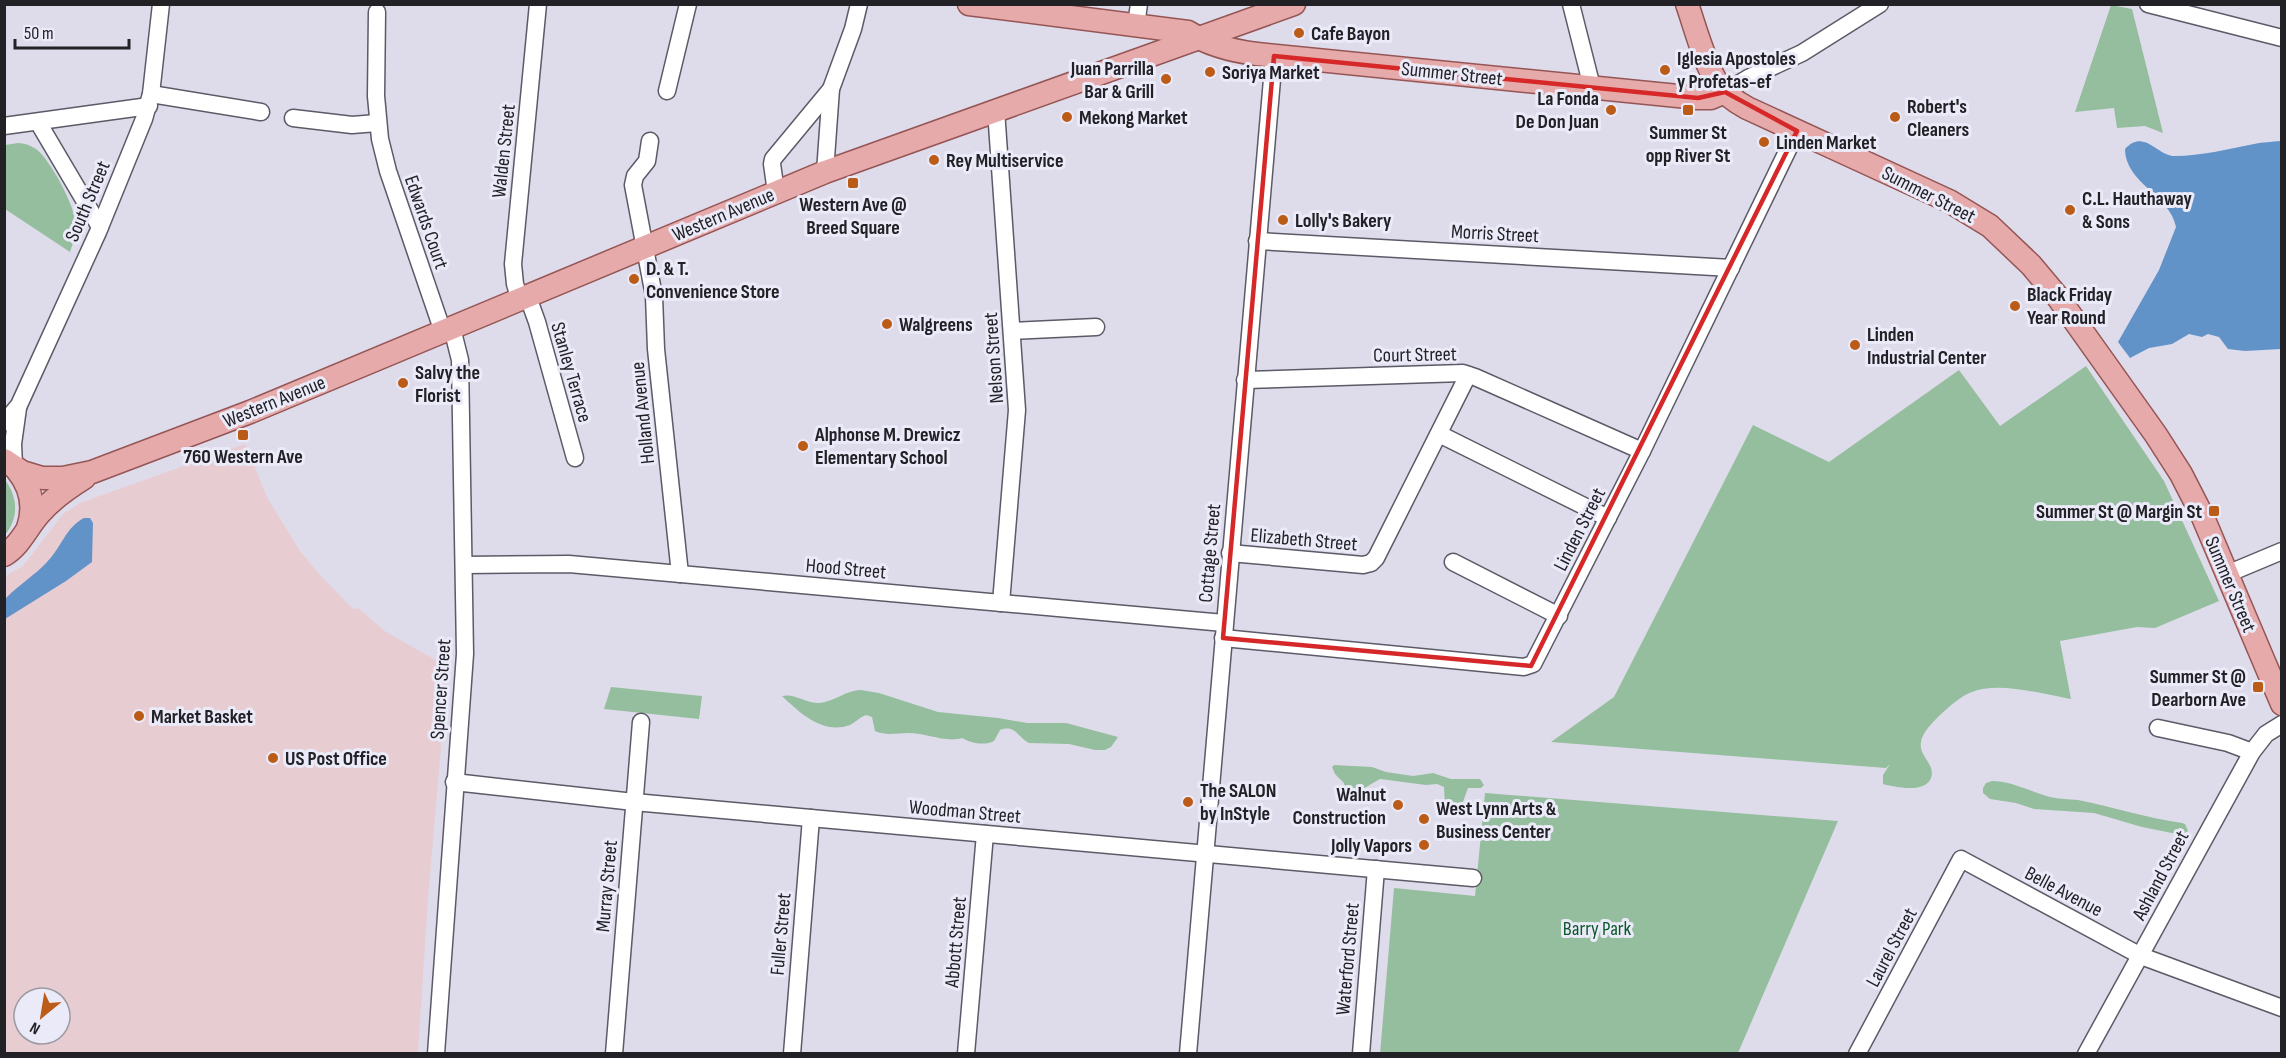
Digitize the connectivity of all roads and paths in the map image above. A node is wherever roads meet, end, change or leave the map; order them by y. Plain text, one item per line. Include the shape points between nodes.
1 (161, 4) edge
2 (538, 4) edge
3 (688, 4) edge
4 (859, 4) edge
5 (969, 4) edge
6 (1294, 4) edge
7 (1570, 4) edge
8 (1687, 4) edge
9 (1880, 4) edge
10 (2148, 4) edge
11 (377, 12) dead end
12 (1138, 15) edge
13 (2282, 38) edge
14 (1200, 39) junction
15 (1274, 56) junction
16 (1592, 87) junction
17 (831, 89) junction
18 (667, 92) dead end
19 (1725, 92) junction
20 (150, 100) junction
21 (996, 110) junction
22 (261, 112) dead end
23 (293, 118) dead end
24 (38, 122) junction
25 (377, 123) junction
26 (4, 126) edge
27 (1797, 131) junction
28 (650, 141) dead end
29 (825, 172) junction
30 (776, 192) junction
31 (100, 227) junction
32 (1257, 241) junction
33 (645, 247) junction
34 (1731, 268) junction
35 (524, 298) junction
36 (1096, 327) dead end
37 (448, 330) junction
38 (1013, 331) junction
39 (1468, 375) junction
40 (1245, 380) junction
41 (19, 405) junction
42 (4, 423) edge
43 (1439, 434) junction
44 (1642, 451) junction
45 (575, 458) dead end
46 (12, 465) edge
47 (93, 472) junction
48 (1608, 518) junction
49 (28, 528) junction
50 (2282, 551) edge
51 (1230, 553) junction
52 (4, 555) edge
53 (1453, 562) dead end
54 (464, 565) junction
55 (680, 574) junction
56 (2227, 574) junction
57 (1001, 603) junction
58 (1558, 616) junction
59 (1224, 631) junction
60 (2282, 704) edge
61 (641, 722) dead end
62 (2282, 724) edge
63 (2158, 728) dead end
64 (2252, 752) junction
65 (454, 782) junction
66 (634, 802) junction
67 (811, 818) junction
68 (985, 834) junction
69 (1205, 853) junction
70 (1961, 859) joint
71 (1376, 869) junction
72 (1473, 878) dead end
73 (2141, 956) junction
74 (2282, 1008) edge
75 (436, 1053) edge
76 (614, 1053) edge
77 (792, 1053) edge
78 (966, 1053) edge
79 (1188, 1053) edge
80 (1360, 1053) edge
81 (1857, 1053) edge
82 (2086, 1053) edge

1 - 20 street, South Street
2 - 35 street, Walden Street via 513,264 515,284
3 - 18 street
4 - 17 street
5 - 12 main road, Summer Street
6 - 14 main road, Western Avenue
7 - 16 street
8 - 19 main road via 1711,72
9 - 19 street via 1802,53
10 - 13 street
11 - 25 street, Edwards Court
12 - 14 main road, Summer Street
14 - 15 main road, Summer Street via 1241,52
14 - 21 main road, Western Avenue
15 - 16 main road, Summer Street
15 - 32 street, Cottage Street
16 - 19 main road, Summer Street via 1698,98
17 - 29 street
17 - 30 street via 773,159
19 - 27 main road, Summer Street via 1747,108
20 - 22 street
20 - 24 street
20 - 31 street, South Street
21 - 29 main road, Western Avenue
21 - 38 street, Nelson Street
23 - 25 street via 352,125
24 - 26 street
24 - 31 street
25 - 37 street, Edwards Court via 388,171
27 - 34 street, Linden Street
27 - 56 main road, Summer Street via 1964,209 2024,257 2057,296 2170,456 2202,515
28 - 33 street, Holland Avenue via 646,164 633,183
29 - 30 main road, Western Avenue
30 - 33 main road, Western Avenue
31 - 41 street, South Street
32 - 34 street, Morris Street
32 - 40 street, Cottage Street
33 - 35 main road, Western Avenue
33 - 55 street, Holland Avenue via 653,288
34 - 44 street, Linden Street
35 - 37 main road, Western Avenue
35 - 45 street, Stanley Terrace via 537,322
36 - 38 street
37 - 47 main road, Western Avenue
37 - 54 street, Spencer Street via 460,360
38 - 57 street, Nelson Street via 1017,430
39 - 40 street, Court Street via 1450,372
39 - 43 street, Elizabeth Street
39 - 44 street, Court Street
40 - 51 street, Cottage Street
41 - 42 street, South Street
41 - 46 street, South Street
43 - 48 street
43 - 51 street, Elizabeth Street via 1371,563
44 - 48 street, Linden Street
46 - 47 main road, Western Avenue via 47,479
46 - 49 main road via 26,484 31,500
47 - 49 main road, Western Avenue via 54,498
48 - 58 street, Linden Street
49 - 52 main road, Western Avenue via 17,546
50 - 56 street
51 - 59 street, Cottage Street
53 - 58 street
54 - 55 street, Hood Street via 569,564
54 - 65 street, Spencer Street via 465,654
55 - 57 street, Hood Street
56 - 60 main road, Summer Street
57 - 59 street, Hood Street
58 - 59 street, Linden Street via 1536,661 1527,667
59 - 69 street, Cottage Street
61 - 66 street, Murray Street
62 - 64 street, Ashland Street via 2266,734
63 - 64 street
64 - 73 street, Ashland Street
65 - 66 street, Woodman Street
65 - 75 street, Spencer Street
66 - 67 street, Woodman Street
66 - 76 street, Murray Street
67 - 68 street, Woodman Street
67 - 77 street, Fuller Street
68 - 69 street, Woodman Street
68 - 78 street, Abbott Street
69 - 71 street, Woodman Street
69 - 79 street, Cottage Street
70 - 73 street, Belle Avenue
70 - 81 street, Laurel Street
71 - 72 street, Woodman Street
71 - 80 street, Waterford Street
73 - 74 street, Belle Avenue
73 - 82 street, Ashland Street

